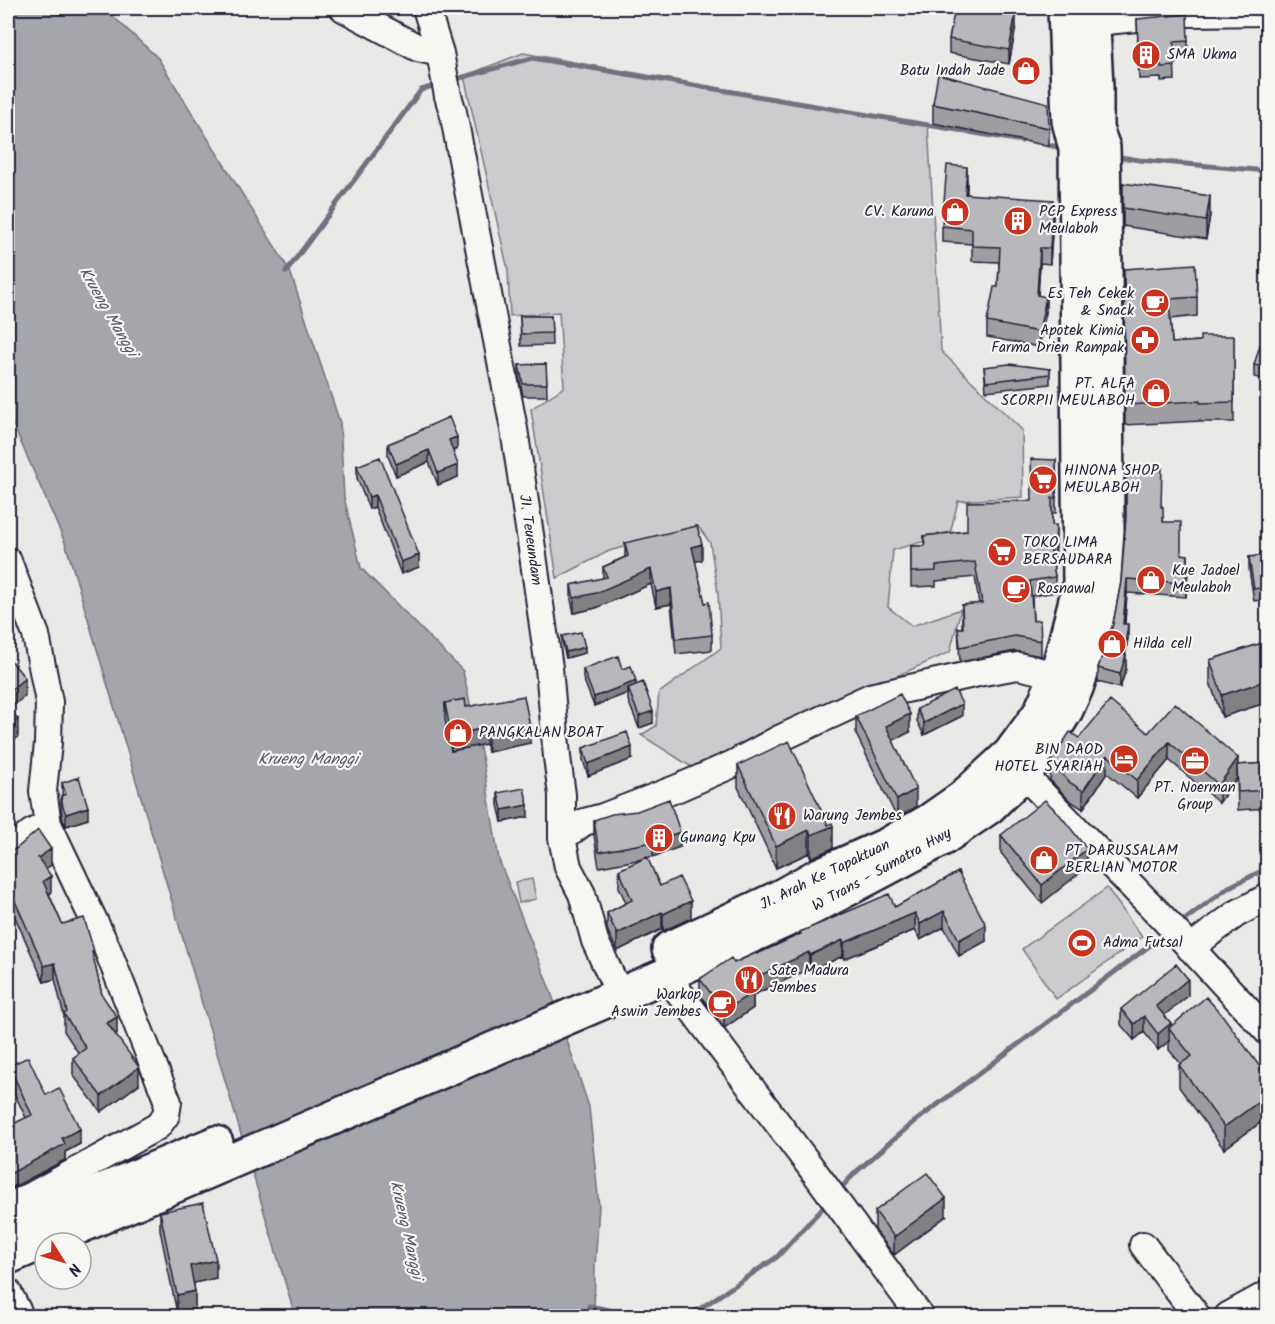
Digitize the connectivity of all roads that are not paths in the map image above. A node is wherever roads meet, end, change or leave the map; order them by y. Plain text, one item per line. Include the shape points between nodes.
1 (343, 8) edge
2 (426, 8) edge
3 (1268, 12) edge
4 (1079, 16) edge
5 (440, 52) junction
6 (1086, 137) junction
7 (8, 563) edge
8 (1057, 675) junction
9 (1023, 774) junction
10 (48, 824) junction
11 (562, 838) junction
12 (8, 853) edge
13 (1268, 897) edge
14 (1187, 944) junction
15 (666, 975) junction
16 (623, 985) junction
17 (1268, 1032) edge
18 (197, 1163) junction
19 (8, 1207) edge
20 (8, 1230) edge
21 (1143, 1245) dead end
22 (8, 1257) edge
23 (8, 1292) edge
24 (1268, 1294) edge
25 (20, 1317) edge
26 (920, 1317) edge
27 (1197, 1317) edge
28 (1228, 1317) edge

1 - 5 street via 418,48
2 - 5 street, JI. Teueundam
3 - 4 street
4 - 6 highway via 1096,87
5 - 11 street, JI. Teueundam via 514,429 549,668 562,795
6 - 8 highway, JI. Arah Ke Tapaktuan via 1080,584
6 - 9 highway, W Trans - Sumatra Hwy via 1106,332 1107,530 1103,592 1095,632 1076,688 1044,747
7 - 10 street via 36,635 49,702 43,791
8 - 11 street via 1018,666 870,697 724,768 594,819
8 - 16 highway, JI. Arah Ke Tapaktuan via 1040,712 1010,754 962,798 888,845 680,943
9 - 14 street
9 - 15 highway, W Trans - Sumatra Hwy via 989,807 912,856 808,910
10 - 12 street
10 - 19 street via 106,946 168,1102 166,1115 158,1126
11 - 16 street, JI. Teueundam via 568,867 582,894 595,941
13 - 14 street
14 - 17 street
15 - 16 highway, W Trans - Sumatra Hwy
15 - 26 street
16 - 18 highway
18 - 20 highway
18 - 22 highway
21 - 27 street
23 - 25 street
24 - 28 street

